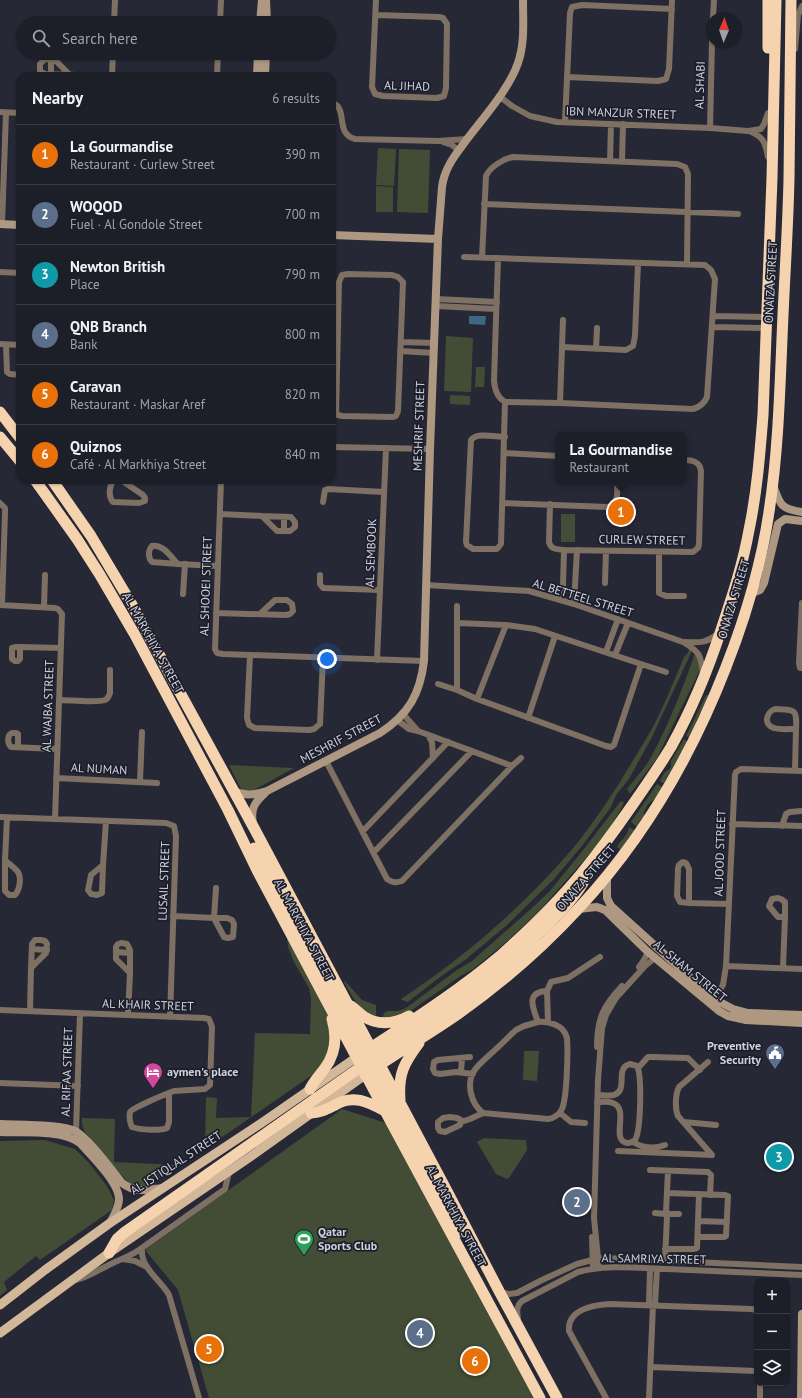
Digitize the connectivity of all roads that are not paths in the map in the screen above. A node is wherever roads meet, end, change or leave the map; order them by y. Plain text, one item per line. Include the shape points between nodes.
1 (115, 0) edge
2 (221, 0) edge
3 (262, 0) edge
4 (266, 0) edge
5 (376, 0) edge
6 (523, 0) edge
7 (672, 0) edge
8 (714, 0) edge
9 (768, 0) edge
10 (776, 0) edge
11 (790, 0) edge
12 (802, 6) edge
13 (672, 9) junction
14 (713, 12) edge
15 (376, 15) junction
16 (114, 16) edge
17 (220, 16) edge
18 (261, 16) edge
19 (267, 16) edge
20 (712, 48) edge
21 (46, 60) edge
22 (51, 60) edge
23 (54, 60) edge
24 (113, 60) edge
25 (218, 60) edge
26 (258, 60) edge
27 (266, 60) edge
28 (790, 68) junction
29 (42, 72) edge
30 (51, 72) edge
31 (67, 72) edge
32 (112, 72) edge
33 (217, 72) edge
34 (257, 72) edge
35 (265, 72) edge
36 (567, 78) junction
37 (499, 96) junction
38 (336, 105) edge
39 (3, 112) edge
40 (16, 113) edge
41 (768, 113) junction
42 (565, 122) junction
43 (611, 124) junction
44 (623, 124) junction
45 (710, 128) junction
46 (748, 131) junction
47 (467, 139) junction
48 (438, 141) junction
49 (459, 151) junction
50 (768, 156) junction
51 (610, 161) junction
52 (622, 162) junction
53 (772, 178) junction
54 (2, 185) edge
55 (484, 204) junction
56 (687, 212) junction
57 (738, 214) dead end
58 (1, 224) edge
59 (16, 225) edge
60 (336, 235) edge
61 (438, 239) junction
62 (464, 257) dead end
63 (482, 258) junction
64 (498, 258) junction
65 (638, 263) junction
66 (687, 264) junction
67 (0, 272) edge
68 (16, 273) edge
69 (497, 302) junction
70 (436, 303) junction
71 (496, 309) junction
72 (713, 316) junction
73 (742, 317) junction
74 (563, 320) dead end
75 (766, 323) junction
76 (712, 327) junction
77 (597, 328) dead end
78 (742, 328) junction
79 (401, 342) junction
80 (434, 343) junction
81 (3, 344) edge
82 (16, 345) edge
83 (562, 347) junction
84 (596, 349) junction
85 (400, 351) junction
86 (434, 353) junction
87 (16, 375) edge
88 (336, 378) edge
89 (505, 402) junction
90 (560, 403) junction
91 (0, 413) edge
92 (336, 414) edge
93 (16, 433) edge
94 (505, 437) junction
95 (1, 439) edge
96 (336, 447) edge
97 (386, 448) junction
98 (430, 449) junction
99 (504, 453) junction
100 (16, 456) edge
101 (555, 456) edge
102 (687, 460) edge
103 (38, 484) edge
104 (55, 484) edge
105 (111, 484) edge
106 (127, 484) edge
107 (221, 484) edge
108 (618, 484) edge
109 (773, 484) junction
110 (384, 492) junction
111 (324, 502) dead end
112 (0, 503) edge
113 (502, 503) junction
114 (550, 504) junction
115 (802, 512) edge
116 (220, 514) junction
117 (262, 516) junction
118 (284, 517) junction
119 (802, 521) edge
120 (284, 531) junction
121 (564, 550) junction
122 (577, 550) junction
123 (606, 551) junction
124 (659, 552) junction
125 (178, 564) junction
126 (185, 564) junction
127 (218, 566) junction
128 (45, 575) dead end
129 (320, 575) dead end
130 (605, 583) dead end
131 (426, 585) junction
132 (563, 586) junction
133 (574, 588) junction
134 (380, 590) junction
135 (752, 593) junction
136 (183, 594) dead end
137 (684, 596) dead end
138 (561, 600) junction
139 (802, 603) edge
140 (574, 604) junction
141 (1, 605) edge
142 (457, 606) dead end
143 (44, 607) junction
144 (216, 613) junction
145 (260, 614) junction
146 (618, 619) junction
147 (457, 623) junction
148 (628, 623) junction
149 (506, 625) junction
150 (721, 631) junction
151 (555, 636) junction
152 (683, 642) junction
153 (20, 647) dead end
154 (61, 648) junction
155 (606, 652) junction
156 (250, 655) junction
157 (615, 655) junction
158 (323, 658) junction
159 (377, 660) junction
160 (424, 661) junction
161 (641, 664) junction
162 (802, 668) edge
163 (110, 670) dead end
164 (666, 672) dead end
165 (704, 679) junction
166 (438, 684) dead end
167 (457, 690) junction
168 (477, 699) junction
169 (59, 700) junction
170 (400, 717) junction
171 (528, 718) junction
172 (796, 729) junction
173 (142, 732) dead end
174 (428, 735) junction
175 (448, 742) junction
176 (18, 747) dead end
177 (57, 749) junction
178 (472, 751) junction
179 (433, 758) junction
180 (521, 758) dead end
181 (326, 761) junction
182 (512, 766) junction
183 (794, 770) junction
184 (802, 770) edge
185 (56, 778) junction
186 (140, 782) junction
187 (157, 783) dead end
188 (233, 790) junction
189 (267, 792) junction
190 (228, 810) junction
191 (802, 812) edge
192 (3, 818) edge
193 (55, 820) junction
194 (106, 821) junction
195 (732, 824) junction
196 (782, 826) junction
197 (802, 826) edge
198 (254, 828) junction
199 (363, 831) junction
200 (374, 852) junction
201 (5, 860) junction
202 (103, 865) junction
203 (589, 865) junction
204 (607, 877) junction
205 (5, 880) junction
206 (19, 880) junction
207 (89, 882) junction
208 (103, 883) junction
209 (216, 888) dead end
210 (608, 902) junction
211 (689, 903) junction
212 (729, 904) junction
213 (600, 907) junction
214 (578, 909) junction
215 (173, 916) junction
216 (785, 917) dead end
217 (32, 950) junction
218 (47, 950) junction
219 (116, 952) junction
220 (648, 952) junction
221 (130, 953) junction
222 (600, 957) dead end
223 (655, 958) junction
224 (726, 966) junction
225 (31, 968) junction
226 (783, 968) junction
227 (802, 969) edge
228 (130, 974) junction
229 (547, 991) junction
230 (714, 999) junction
231 (347, 1004) junction
232 (330, 1006) junction
233 (435, 1006) junction
234 (0, 1010) edge
235 (30, 1012) junction
236 (80, 1014) junction
237 (128, 1015) junction
238 (802, 1015) edge
239 (170, 1017) junction
240 (538, 1022) junction
241 (548, 1022) junction
242 (802, 1023) edge
243 (424, 1036) junction
244 (470, 1057) dead end
245 (462, 1058) junction
246 (368, 1061) junction
247 (708, 1062) dead end
248 (638, 1068) junction
249 (700, 1070) junction
250 (461, 1072) junction
251 (473, 1074) junction
252 (598, 1080) junction
253 (0, 1083) edge
254 (78, 1086) junction
255 (310, 1089) junction
256 (169, 1093) junction
257 (598, 1095) junction
258 (597, 1102) junction
259 (401, 1104) junction
260 (385, 1111) junction
261 (483, 1113) junction
262 (560, 1113) junction
263 (311, 1114) junction
264 (461, 1122) dead end
265 (684, 1122) junction
266 (585, 1123) dead end
267 (0, 1124) edge
268 (716, 1125) dead end
269 (0, 1132) edge
270 (76, 1132) junction
271 (633, 1142) junction
272 (665, 1145) dead end
273 (618, 1151) dead end
274 (650, 1170) dead end
275 (668, 1171) junction
276 (229, 1172) junction
277 (164, 1188) junction
278 (668, 1193) junction
279 (699, 1194) junction
280 (710, 1194) junction
281 (655, 1214) dead end
282 (667, 1214) junction
283 (679, 1214) dead end
284 (698, 1221) junction
285 (727, 1222) junction
286 (110, 1223) junction
287 (698, 1237) junction
288 (142, 1248) junction
289 (665, 1248) junction
290 (109, 1253) junction
291 (123, 1259) junction
292 (595, 1259) junction
293 (665, 1261) junction
294 (147, 1267) junction
295 (802, 1267) edge
296 (596, 1268) junction
297 (650, 1269) junction
298 (657, 1269) junction
299 (802, 1275) edge
300 (71, 1280) junction
301 (497, 1288) junction
302 (652, 1304) junction
303 (0, 1305) edge
304 (754, 1310) edge
305 (802, 1314) edge
306 (521, 1332) junction
307 (0, 1333) edge
308 (651, 1367) junction
309 (754, 1371) edge
310 (760, 1386) edge
311 (199, 1398) edge
312 (540, 1398) edge
313 (557, 1398) edge
314 (606, 1398) edge
315 (649, 1398) edge
316 (760, 1398) edge
317 (801, 1398) edge

1 - 16 street
2 - 17 street
3 - 18 street
4 - 19 street
5 - 15 street, AL JIHAD
6 - 37 street, MESHRIF STREET via 520,56
7 - 13 street
8 - 14 street
9 - 41 highway
10 - 53 highway, ONAIZA STREET
11 - 28 highway, ONAIZA STREET
12 - 28 street via 798,15 796,46
13 - 36 street via 669,75 666,79 658,81
13 - 36 street via 582,5 572,7
15 - 15 street, AL JIHAD via 438,16 446,20 444,96 436,98 375,94 372,87
20 - 45 street, AL SHABI
21 - 29 street via 42,61
22 - 30 street
23 - 31 street
24 - 32 street
25 - 33 street
26 - 34 street
27 - 35 street
28 - 109 highway, ONAIZA STREET via 789,188
36 - 42 street
37 - 42 street, IBN MANZUR STREET via 530,116
37 - 47 street, MESHRIF STREET
38 - 48 street via 340,110 344,132 350,138
39 - 40 street
39 - 54 street
41 - 46 street via 761,129
41 - 50 highway
42 - 43 street, IBN MANZUR STREET
43 - 44 street, IBN MANZUR STREET
43 - 51 street
44 - 45 street, IBN MANZUR STREET
44 - 52 street
45 - 46 street, IBN MANZUR STREET
46 - 50 street, IBN MANZUR STREET via 757,134 764,141
47 - 48 street
47 - 49 street, MESHRIF STREET
48 - 49 street via 452,145
49 - 61 street, MESHRIF STREET via 443,178
50 - 53 highway
51 - 52 street
51 - 55 street via 508,158 488,172
52 - 56 street via 677,164 685,167 688,174
53 - 75 highway, ONAIZA STREET
54 - 58 street
55 - 56 street
55 - 63 street
56 - 57 street
56 - 66 street
58 - 59 street
60 - 61 street
61 - 70 street, MESHRIF STREET
62 - 63 street
63 - 64 street
64 - 65 street
64 - 69 street
65 - 66 street
65 - 84 street via 633,346 626,350
66 - 72 street via 705,264 714,273
67 - 68 street
69 - 70 street
69 - 71 street
70 - 71 street
70 - 80 street, MESHRIF STREET
71 - 89 street via 494,388
72 - 73 street
72 - 76 street
73 - 75 street
73 - 78 street
74 - 83 street
75 - 78 street
75 - 150 highway, ONAIZA STREET via 763,415 753,512 732,600
76 - 78 street
76 - 90 street via 707,397 706,402 698,408
77 - 84 street
79 - 80 street
79 - 85 street
79 - 88 street via 401,278 392,275 342,275 339,282
80 - 86 street, MESHRIF STREET
81 - 82 street
81 - 87 street via 7,372
83 - 84 street
83 - 90 street
85 - 86 street
85 - 92 street via 396,416 389,418
86 - 98 street, MESHRIF STREET
89 - 90 street
89 - 94 street
91 - 93 highway
94 - 99 street
94 - 113 street via 477,436 471,440 466,542 469,547 500,547
95 - 100 highway
96 - 97 street
97 - 98 street
97 - 110 street, AL SEMBOOK
98 - 131 street, MESHRIF STREET
99 - 101 street
99 - 113 street
102 - 124 street, CURLEW STREET via 696,462 701,467 698,548 693,552
103 - 190 highway, AL MARKHIYA STREET via 100,575
104 - 188 highway, AL MARKHIYA STREET via 121,585
105 - 106 street via 110,498 113,502 145,501 143,495
107 - 116 street, AL SHOOEI STREET
108 - 114 street via 615,503 608,507
109 - 115 street via 783,507
109 - 135 highway, ONAIZA STREET
110 - 111 street via 328,489 324,493
110 - 134 street, AL SEMBOOK
112 - 141 street via 5,508
113 - 114 street
114 - 121 street, CURLEW STREET via 550,546 553,549
116 - 117 street
116 - 127 street, AL SHOOEI STREET
117 - 118 street
117 - 120 street via 274,529
118 - 120 street
118 - 120 street via 290,517 295,524 290,531
119 - 135 street via 784,519 778,524 764,583 760,590
121 - 122 street, CURLEW STREET
121 - 132 street
122 - 123 street, CURLEW STREET
122 - 133 street
123 - 124 street, CURLEW STREET
123 - 130 street
124 - 137 street via 660,593 666,596
125 - 125 street via 152,562 149,557 150,549 154,546 162,548
125 - 126 street
126 - 127 street
126 - 136 street
127 - 144 street, AL SHOOEI STREET
128 - 143 street
129 - 134 street via 320,584 323,588
131 - 138 street, AL BETTEEL STREET via 529,591
131 - 160 street, MESHRIF STREET
132 - 133 street via 569,584
132 - 138 street
133 - 140 street
134 - 159 street, AL SEMBOOK
135 - 204 highway, ONAIZA STREET via 719,686 687,757 653,814
138 - 140 street, AL BETTEEL STREET
139 - 162 street via 798,663
140 - 146 street, AL BETTEEL STREET
141 - 143 street, AL WAJBA STREET
142 - 147 street
143 - 154 street, AL WAJBA STREET via 58,609 62,614
144 - 145 street
144 - 156 street, AL SHOOEI STREET via 216,653
145 - 145 street via 290,614 293,611 292,604 288,600 275,600
146 - 148 street, AL BETTEEL STREET
146 - 155 street
147 - 149 street
147 - 167 street
148 - 152 street, AL BETTEEL STREET
148 - 157 street
149 - 151 street via 535,629
149 - 168 street
150 - 152 street, AL BETTEEL STREET via 703,642
150 - 165 highway, ONAIZA STREET
151 - 155 street
151 - 171 street
152 - 165 street, AL BETTEEL STREET via 698,652
153 - 154 street
154 - 169 street, AL WAJBA STREET
155 - 157 street
156 - 158 street, AL SHOOEI STREET
156 - 158 street via 248,722 255,728 314,730 320,724
157 - 161 street
158 - 159 street, AL SHOOEI STREET
159 - 160 street, AL SHOOEI STREET
160 - 170 street, MESHRIF STREET via 419,687 410,706
161 - 164 street
161 - 171 street via 616,741 611,747
163 - 169 street via 110,693 107,699
165 - 203 highway, ONAIZA STREET via 670,748
166 - 167 street
167 - 168 street
168 - 171 street
169 - 177 street, AL WAJBA STREET
170 - 174 street via 418,731
170 - 181 street, MESHRIF STREET via 380,732
172 - 172 street via 797,716 793,711 775,709 768,714 767,722 774,728
172 - 183 street
173 - 186 street, AL NUMAN
174 - 175 street
174 - 179 street via 432,742
175 - 178 street
175 - 179 street
176 - 177 street
177 - 185 street, AL WAJBA STREET
178 - 182 street
178 - 200 street
179 - 199 street
180 - 182 street
181 - 189 street, MESHRIF STREET
181 - 199 street
182 - 200 street via 402,881 397,883 388,879
183 - 184 street, AL JOOD STREET
183 - 195 street, AL JOOD STREET via 738,770 734,779
185 - 186 street, AL NUMAN
185 - 193 street, AL WAJBA STREET
186 - 187 street, AL NUMAN
188 - 189 street, MESHRIF STREET via 250,795
188 - 198 highway, AL MARKHIYA STREET
189 - 198 street, MESHRIF STREET via 254,804
190 - 232 highway, AL MARKHIYA STREET via 258,872
190 - 246 highway via 254,848
191 - 196 street via 786,814
192 - 193 street, LUSAIL STREET
192 - 201 street
193 - 194 street, LUSAIL STREET
194 - 202 street
194 - 215 street, LUSAIL STREET via 174,826 176,836
195 - 196 street
195 - 212 street, AL JOOD STREET
196 - 197 street
198 - 231 highway, AL MARKHIYA STREET
199 - 200 street
201 - 205 street
201 - 206 street via 18,872
202 - 207 street via 91,875
202 - 208 street
203 - 233 highway, ONAIZA STREET via 516,941
203 - 246 highway via 576,893 511,959 451,1007
204 - 210 street
204 - 214 highway, ONAIZA STREET
205 - 206 street
205 - 206 street via 5,891 12,896 18,891
207 - 208 street
207 - 208 street via 89,892 94,895 102,893
209 - 215 street via 214,918
210 - 213 street via 600,900
210 - 230 street, AL SHAM STREET
211 - 211 street via 680,902 677,896 678,868 683,862 689,869
211 - 212 street
212 - 224 street, AL JOOD STREET
213 - 214 street
213 - 220 street, AL SHAM STREET
214 - 243 highway, ONAIZA STREET via 542,945 487,993
215 - 239 street, LUSAIL STREET
216 - 226 street
217 - 218 street
217 - 218 street via 33,942 38,940 45,941
217 - 225 street
218 - 225 street via 45,957
219 - 221 street
219 - 221 street via 118,944 124,943 129,946
219 - 228 street via 117,960
220 - 223 street, AL SHAM STREET
220 - 252 street via 642,964 609,1000 599,1018
221 - 228 street
222 - 229 street via 568,978 551,982
223 - 242 street, AL SHAM STREET via 710,1005 728,1016 746,1020
223 - 252 street via 616,998 609,1009 602,1028
224 - 226 street
224 - 230 street, AL JOOD STREET via 723,985
225 - 235 street
226 - 227 street
228 - 237 street
229 - 240 street via 539,991 532,1000
229 - 241 street
230 - 238 street, AL SHAM STREET via 748,1013
231 - 233 highway via 368,1019 387,1023 401,1021 420,1010
231 - 246 highway, AL MARKHIYA STREET
232 - 246 highway, AL MARKHIYA STREET
232 - 255 highway via 334,1027 334,1049 329,1062
233 - 246 highway, ONAIZA STREET
234 - 235 street, AL KHAIR STREET
235 - 236 street, AL KHAIR STREET
236 - 237 street, AL KHAIR STREET
236 - 254 street, AL RIFAA STREET
237 - 239 street, AL KHAIR STREET
239 - 256 street, AL KHAIR STREET via 206,1018 212,1027 210,1085 205,1090 177,1090
240 - 241 street
240 - 251 street via 516,1030 480,1063
241 - 262 street via 563,1030 567,1038 564,1100
243 - 246 highway, ONAIZA STREET
243 - 259 highway via 409,1056 402,1072
244 - 245 street
245 - 250 street
245 - 250 street via 438,1060 432,1067 435,1073 440,1074
246 - 255 main road, AL ISTIQLAL STREET
246 - 259 highway, AL MARKHIYA STREET
246 - 260 highway, AL MARKHIYA STREET
246 - 263 main road
246 - 290 highway via 125,1232
246 - 301 highway via 481,1272
247 - 249 street
248 - 249 street via 652,1056 688,1058
248 - 257 street via 632,1064 624,1066 621,1087 617,1094
248 - 271 street via 640,1111
249 - 265 street via 678,1090 677,1112
250 - 251 street
251 - 261 street via 470,1088 472,1096 474,1103
252 - 257 street
253 - 254 street
254 - 270 street, AL RIFAA STREET
255 - 277 main road, AL ISTIQLAL STREET
256 - 256 street via 166,1129 137,1129 131,1125 131,1110
257 - 258 street
258 - 271 street via 611,1102 617,1106 620,1113 620,1137 626,1143
258 - 292 street
259 - 301 highway, AL MARKHIYA STREET
260 - 263 highway via 364,1101 350,1099 322,1112
260 - 312 highway, AL MARKHIYA STREET
261 - 262 street via 553,1118
261 - 264 street
262 - 266 street via 571,1122
263 - 276 main road
265 - 268 street
265 - 273 street via 711,1156
267 - 270 street via 60,1127
269 - 286 street via 56,1134 75,1140 108,1176 119,1194 118,1206
270 - 277 street via 128,1188
271 - 272 street via 646,1147
274 - 275 street
275 - 278 street
275 - 280 street via 709,1172
276 - 288 street via 225,1188
276 - 290 main road
277 - 286 main road, AL ISTIQLAL STREET
278 - 279 street
278 - 282 street
279 - 280 street
279 - 284 street
280 - 285 street via 728,1196
281 - 282 street
282 - 283 street
282 - 289 street
284 - 285 street
284 - 287 street
285 - 287 street via 725,1237
286 - 303 main road, AL ISTIQLAL STREET
287 - 289 street via 694,1249
288 - 291 street
288 - 294 street via 142,1258
289 - 293 street
290 - 300 main road
291 - 294 street
291 - 300 street via 84,1278
292 - 293 street, AL SAMRIYA STREET
292 - 296 street
292 - 301 street, AL SAMRIYA STREET via 561,1270 517,1292 509,1294
293 - 295 street, AL SAMRIYA STREET
294 - 311 street via 169,1295
296 - 297 street, AL SAMRIYA STREET
296 - 306 street, AL SAMRIYA STREET via 578,1272 522,1301 517,1309
297 - 298 street, AL SAMRIYA STREET
297 - 302 street
298 - 299 street, AL SAMRIYA STREET
298 - 302 street
300 - 307 main road
301 - 306 highway, AL MARKHIYA STREET
302 - 304 street
302 - 308 street
302 - 314 street via 599,1304 572,1317 569,1327 571,1336
305 - 317 street
306 - 313 highway, AL MARKHIYA STREET
308 - 309 street
308 - 315 street
310 - 316 street

